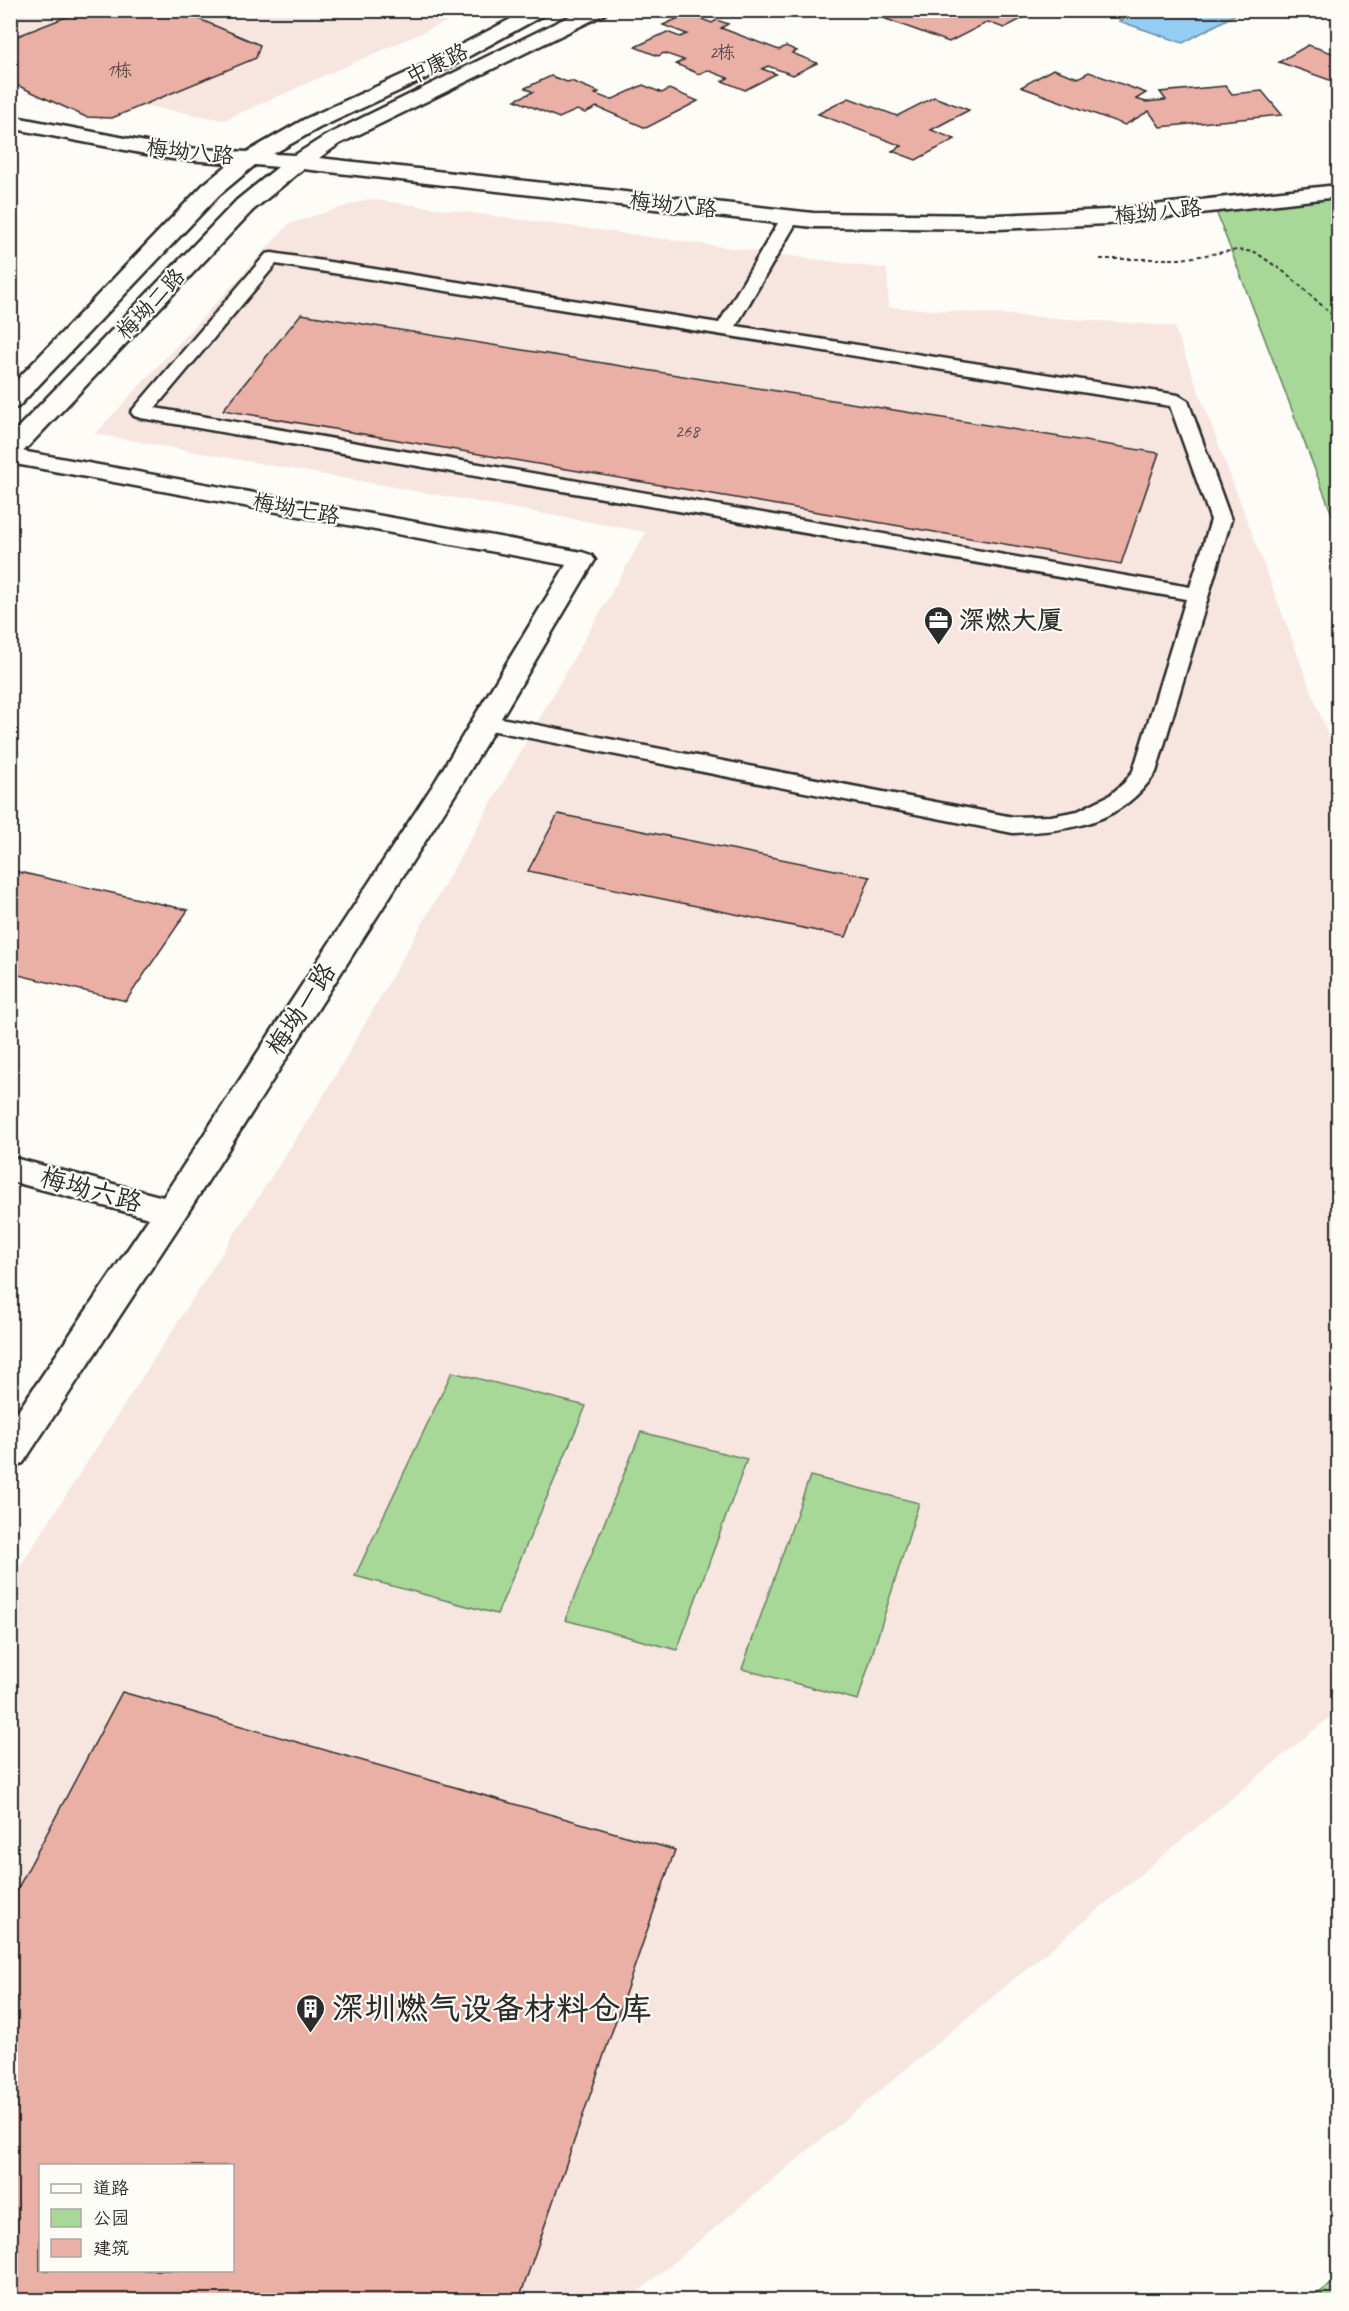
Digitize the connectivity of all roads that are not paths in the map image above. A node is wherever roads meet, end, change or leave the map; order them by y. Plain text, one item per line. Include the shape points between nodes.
1 (544, 10) edge
2 (598, 10) edge
3 (10, 122) edge
4 (248, 159) junction
5 (298, 162) junction
6 (1338, 190) edge
7 (790, 218) junction
8 (725, 330) junction
9 (10, 402) edge
10 (10, 451) edge
11 (10, 456) edge
12 (582, 560) joint
13 (1198, 595) junction
14 (485, 722) junction
15 (10, 1169) edge
16 (171, 1211) junction
17 (10, 1452) edge

1 - 4 street, 中康路 via 294,132
2 - 5 street, 中康路 via 332,140
3 - 4 street, 梅坳八路 via 172,153
4 - 5 street, 梅坳八路
4 - 9 street, 梅坳二路 via 212,190
5 - 7 street, 梅坳八路
5 - 10 street, 梅坳二路 via 245,205
6 - 7 street, 梅坳八路 via 1096,218 998,222
7 - 8 lane
8 - 13 lane via 1178,401 1221,520
8 - 13 lane via 272,258 141,412
11 - 12 street, 梅坳七路
12 - 14 street, 梅坳一路
13 - 14 lane via 1144,772 1118,802 1071,821 1013,825
14 - 16 street, 梅坳一路
15 - 16 street, 梅坳六路
16 - 17 street, 梅坳一路

